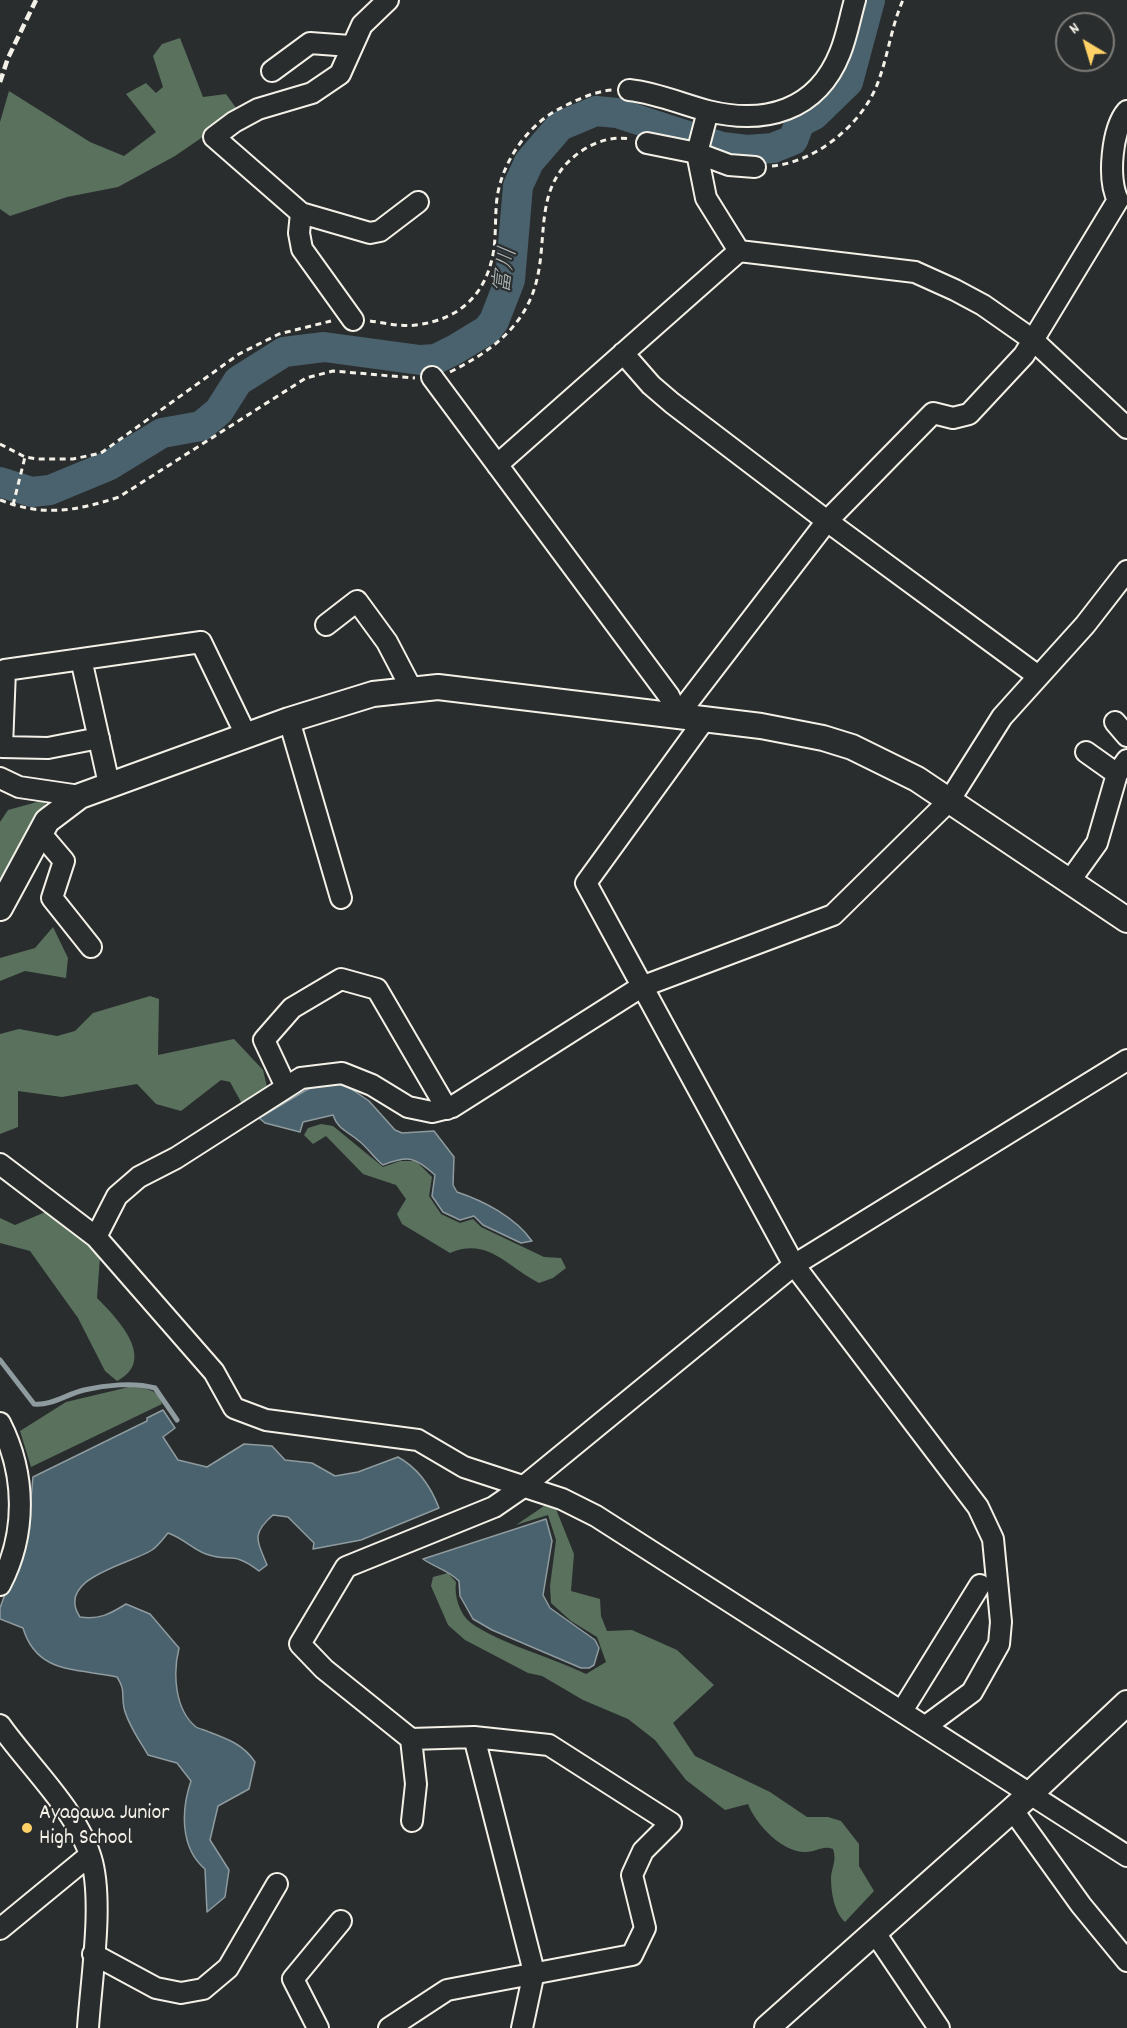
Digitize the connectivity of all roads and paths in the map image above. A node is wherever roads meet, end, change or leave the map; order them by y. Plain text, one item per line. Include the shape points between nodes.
1 (388, 0) edge
2 (855, 0) edge
3 (903, 0) edge
4 (350, 46) junction
5 (272, 71) dead end
6 (629, 90) dead end
7 (1127, 111) edge
8 (708, 113) junction
9 (647, 143) joint
10 (697, 151) junction
11 (755, 167) joint
12 (418, 202) dead end
13 (1122, 203) edge
14 (301, 213) junction
15 (739, 251) junction
16 (353, 320) dead end
17 (1034, 340) junction
18 (623, 353) junction
19 (432, 377) junction
20 (1127, 428) edge
21 (25, 457) dead end
22 (497, 465) junction
23 (0, 500) edge
24 (13, 505) junction
25 (827, 521) junction
26 (1127, 571) edge
27 (326, 625) dead end
28 (81, 659) junction
29 (1038, 676) junction
30 (411, 688) junction
31 (2, 712) edge
32 (678, 715) junction
33 (705, 719) junction
34 (289, 720) junction
35 (246, 735) junction
36 (99, 738) junction
37 (1086, 752) dead end
38 (1122, 767) edge
39 (0, 778) edge
40 (109, 784) junction
41 (80, 796) junction
42 (949, 801) junction
43 (41, 834) junction
44 (1069, 882) junction
45 (341, 898) dead end
46 (0, 908) edge
47 (1127, 920) edge
48 (92, 947) dead end
49 (641, 987) junction
50 (1127, 1060) edge
51 (286, 1088) junction
52 (447, 1109) junction
53 (0, 1164) edge
54 (96, 1238) junction
55 (794, 1265) junction
56 (0, 1423) edge
57 (523, 1487) junction
58 (0, 1585) edge
59 (980, 1585) dead end
60 (1127, 1702) edge
61 (902, 1711) junction
62 (0, 1725) edge
63 (926, 1726) junction
64 (474, 1737) junction
65 (411, 1739) junction
66 (1021, 1802) junction
67 (412, 1821) dead end
68 (90, 1855) junction
69 (1127, 1856) edge
70 (277, 1884) dead end
71 (341, 1921) dead end
72 (0, 1929) edge
73 (874, 1933) junction
74 (93, 1954) junction
75 (1127, 1961) edge
76 (534, 1972) junction
77 (88, 2028) edge
78 (318, 2028) edge
79 (389, 2028) edge
80 (522, 2028) edge
81 (767, 2028) edge
82 (939, 2028) edge

1 - 4 street via 362,25
2 - 8 street via 840,53 818,90 795,106 769,116 746,118
3 - 11 path via 878,84 865,109 816,151 786,165
4 - 5 street via 310,43
4 - 14 street via 347,62 339,74 312,93 258,109 214,137
6 - 8 street via 657,93
7 - 13 street via 1115,132 1113,190
8 - 10 street
9 - 10 street
9 - 19 path via 618,137 590,145 571,157 548,193 539,273 530,300 513,328 470,362
10 - 11 street via 729,165
10 - 15 street via 706,198
12 - 14 street via 380,231 370,233
13 - 17 street
14 - 16 street via 302,249
15 - 17 street via 915,272 983,305
15 - 18 street
17 - 20 street
17 - 25 street via 969,414 953,418 933,413
18 - 22 street
18 - 25 street via 672,403
19 - 22 street
19 - 24 path via 333,371 306,378 119,497 65,512
21 - 24 path
22 - 32 street via 669,696
23 - 24 path
25 - 29 street
25 - 32 street
26 - 29 street
27 - 30 street via 357,601 387,642
28 - 31 street via 4,670
28 - 35 street via 201,642
28 - 36 street
29 - 42 street via 1002,717
30 - 32 street via 473,689
30 - 34 street via 373,694
31 - 36 street via 2,747 48,748
32 - 33 street
33 - 42 street via 796,732 852,747 917,779
33 - 49 street via 586,883
34 - 35 street
34 - 45 street
35 - 40 street
36 - 40 street
37 - 38 street
38 - 44 street via 1097,843
39 - 41 street via 20,787
40 - 41 street
41 - 43 street via 47,821
42 - 44 street
42 - 49 street via 833,915
43 - 46 street
43 - 48 street via 64,861 52,898
44 - 47 street
49 - 52 street
49 - 55 street
50 - 55 street
51 - 52 street via 301,1078 342,1073 372,1085 408,1107 432,1112
51 - 52 street via 264,1040 292,1008 341,979 377,989
51 - 54 street via 139,1177 117,1196
53 - 54 street
54 - 57 street via 214,1372 234,1408 266,1420 418,1440 464,1467
55 - 57 street
55 - 63 street via 978,1506 993,1539 1002,1622 999,1644 972,1692
56 - 58 street via 13,1451 21,1493 13,1550
57 - 61 street via 562,1499 596,1516
57 - 65 street via 494,1507 346,1567 300,1644 324,1670
59 - 61 street
60 - 66 street
61 - 63 street
62 - 68 street via 60,1803
63 - 66 street
64 - 65 street
64 - 76 street
64 - 76 street via 549,1745 671,1823 643,1851 632,1875 645,1928 632,1955
65 - 67 street via 416,1784
66 - 69 street
66 - 73 street
66 - 75 street via 1081,1905
68 - 72 street
68 - 74 street via 96,1896
70 - 74 street via 228,1968 203,1989 181,1993 156,1988
71 - 78 street via 293,1979
73 - 81 street
73 - 82 street
74 - 77 street
76 - 79 street via 447,1990
76 - 80 street

